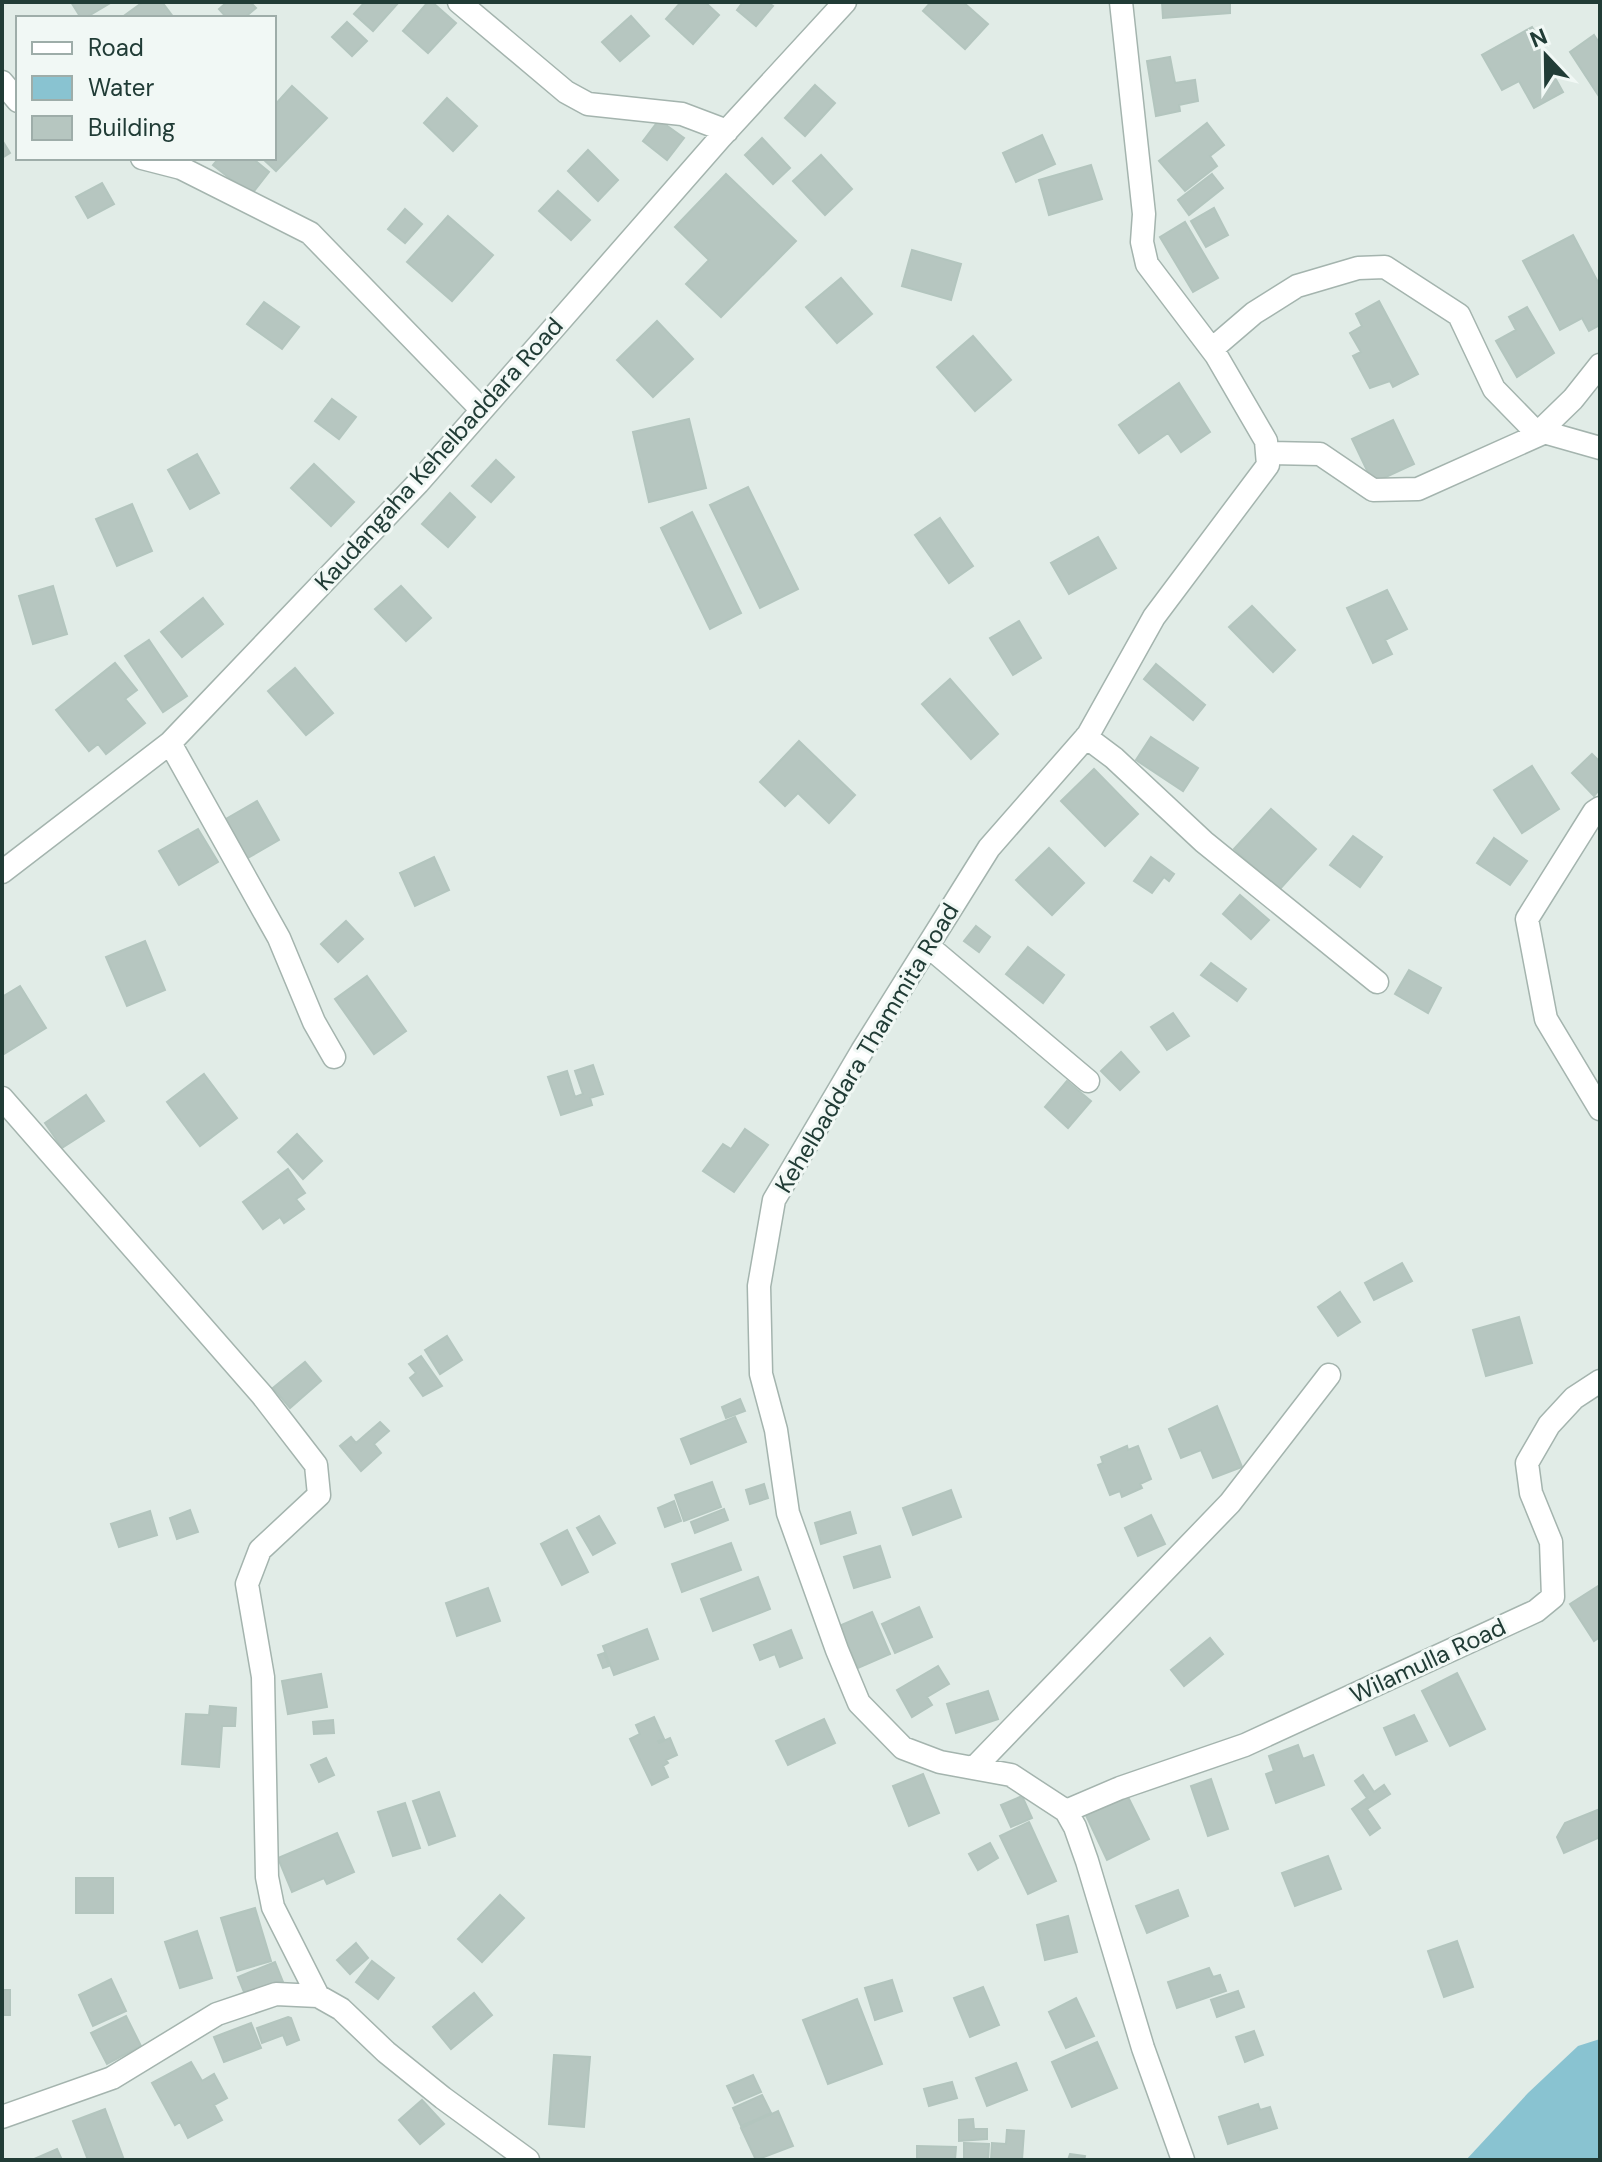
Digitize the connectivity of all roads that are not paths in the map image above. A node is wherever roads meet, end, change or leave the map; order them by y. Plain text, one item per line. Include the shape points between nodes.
1 (459, 2) edge
2 (845, 2) edge
3 (1121, 2) edge
4 (2, 82) edge
5 (16, 99) edge
6 (727, 131) junction
7 (150, 160) edge
8 (1212, 349) junction
9 (1600, 365) edge
10 (482, 410) junction
11 (1541, 432) junction
12 (1600, 448) edge
13 (1267, 453) junction
14 (1086, 737) junction
15 (170, 743) junction
16 (1600, 808) edge
17 (2, 872) edge
18 (928, 946) junction
19 (1377, 982) dead end
20 (334, 1057) dead end
21 (1088, 1081) dead end
22 (2, 1098) edge
23 (1600, 1109) edge
24 (1329, 1375) dead end
25 (1600, 1381) edge
26 (974, 1768) junction
27 (1066, 1811) junction
28 (318, 1996) junction
29 (2, 2117) edge
30 (528, 2160) edge
31 (1183, 2160) edge

1 - 6 street via 566,92 588,104 682,114
2 - 6 street, Kaudangaha Kehelbaddara Road
3 - 8 street via 1147,264
4 - 5 street
6 - 10 street, Kaudangaha Kehelbaddara Road
7 - 10 street via 181,168 310,233
8 - 11 street via 1297,286 1358,268 1385,267 1459,315 1494,389
8 - 13 street via 1266,441
9 - 11 street
10 - 15 street, Kaudangaha Kehelbaddara Road
11 - 12 street
11 - 13 street via 1418,489 1373,490 1320,454
13 - 14 street, Kehelbaddara Thammita Road via 1268,465 1154,617
14 - 18 street, Kehelbaddara Thammita Road via 989,848
14 - 19 street via 1204,842
15 - 17 street, Kaudangaha Kehelbaddara Road
15 - 20 street via 279,938
16 - 23 street via 1527,919 1546,1019
18 - 21 street
18 - 26 street, Kehelbaddara Thammita Road via 774,1200 759,1286 761,1374 776,1430 788,1513 859,1703 903,1748
22 - 28 street via 262,1395 316,1465 319,1495 260,1550 247,1584 263,1677 267,1877 273,1907
24 - 26 street via 1230,1503
25 - 27 street, Wilamulla Road via 1574,1398 1549,1425 1527,1463 1531,1493 1551,1542 1553,1597 1536,1611 1245,1745
26 - 27 street, Kehelbaddara Thammita Road via 1011,1775
27 - 31 street
28 - 29 street via 276,1994 217,2014 112,2078
28 - 30 street

